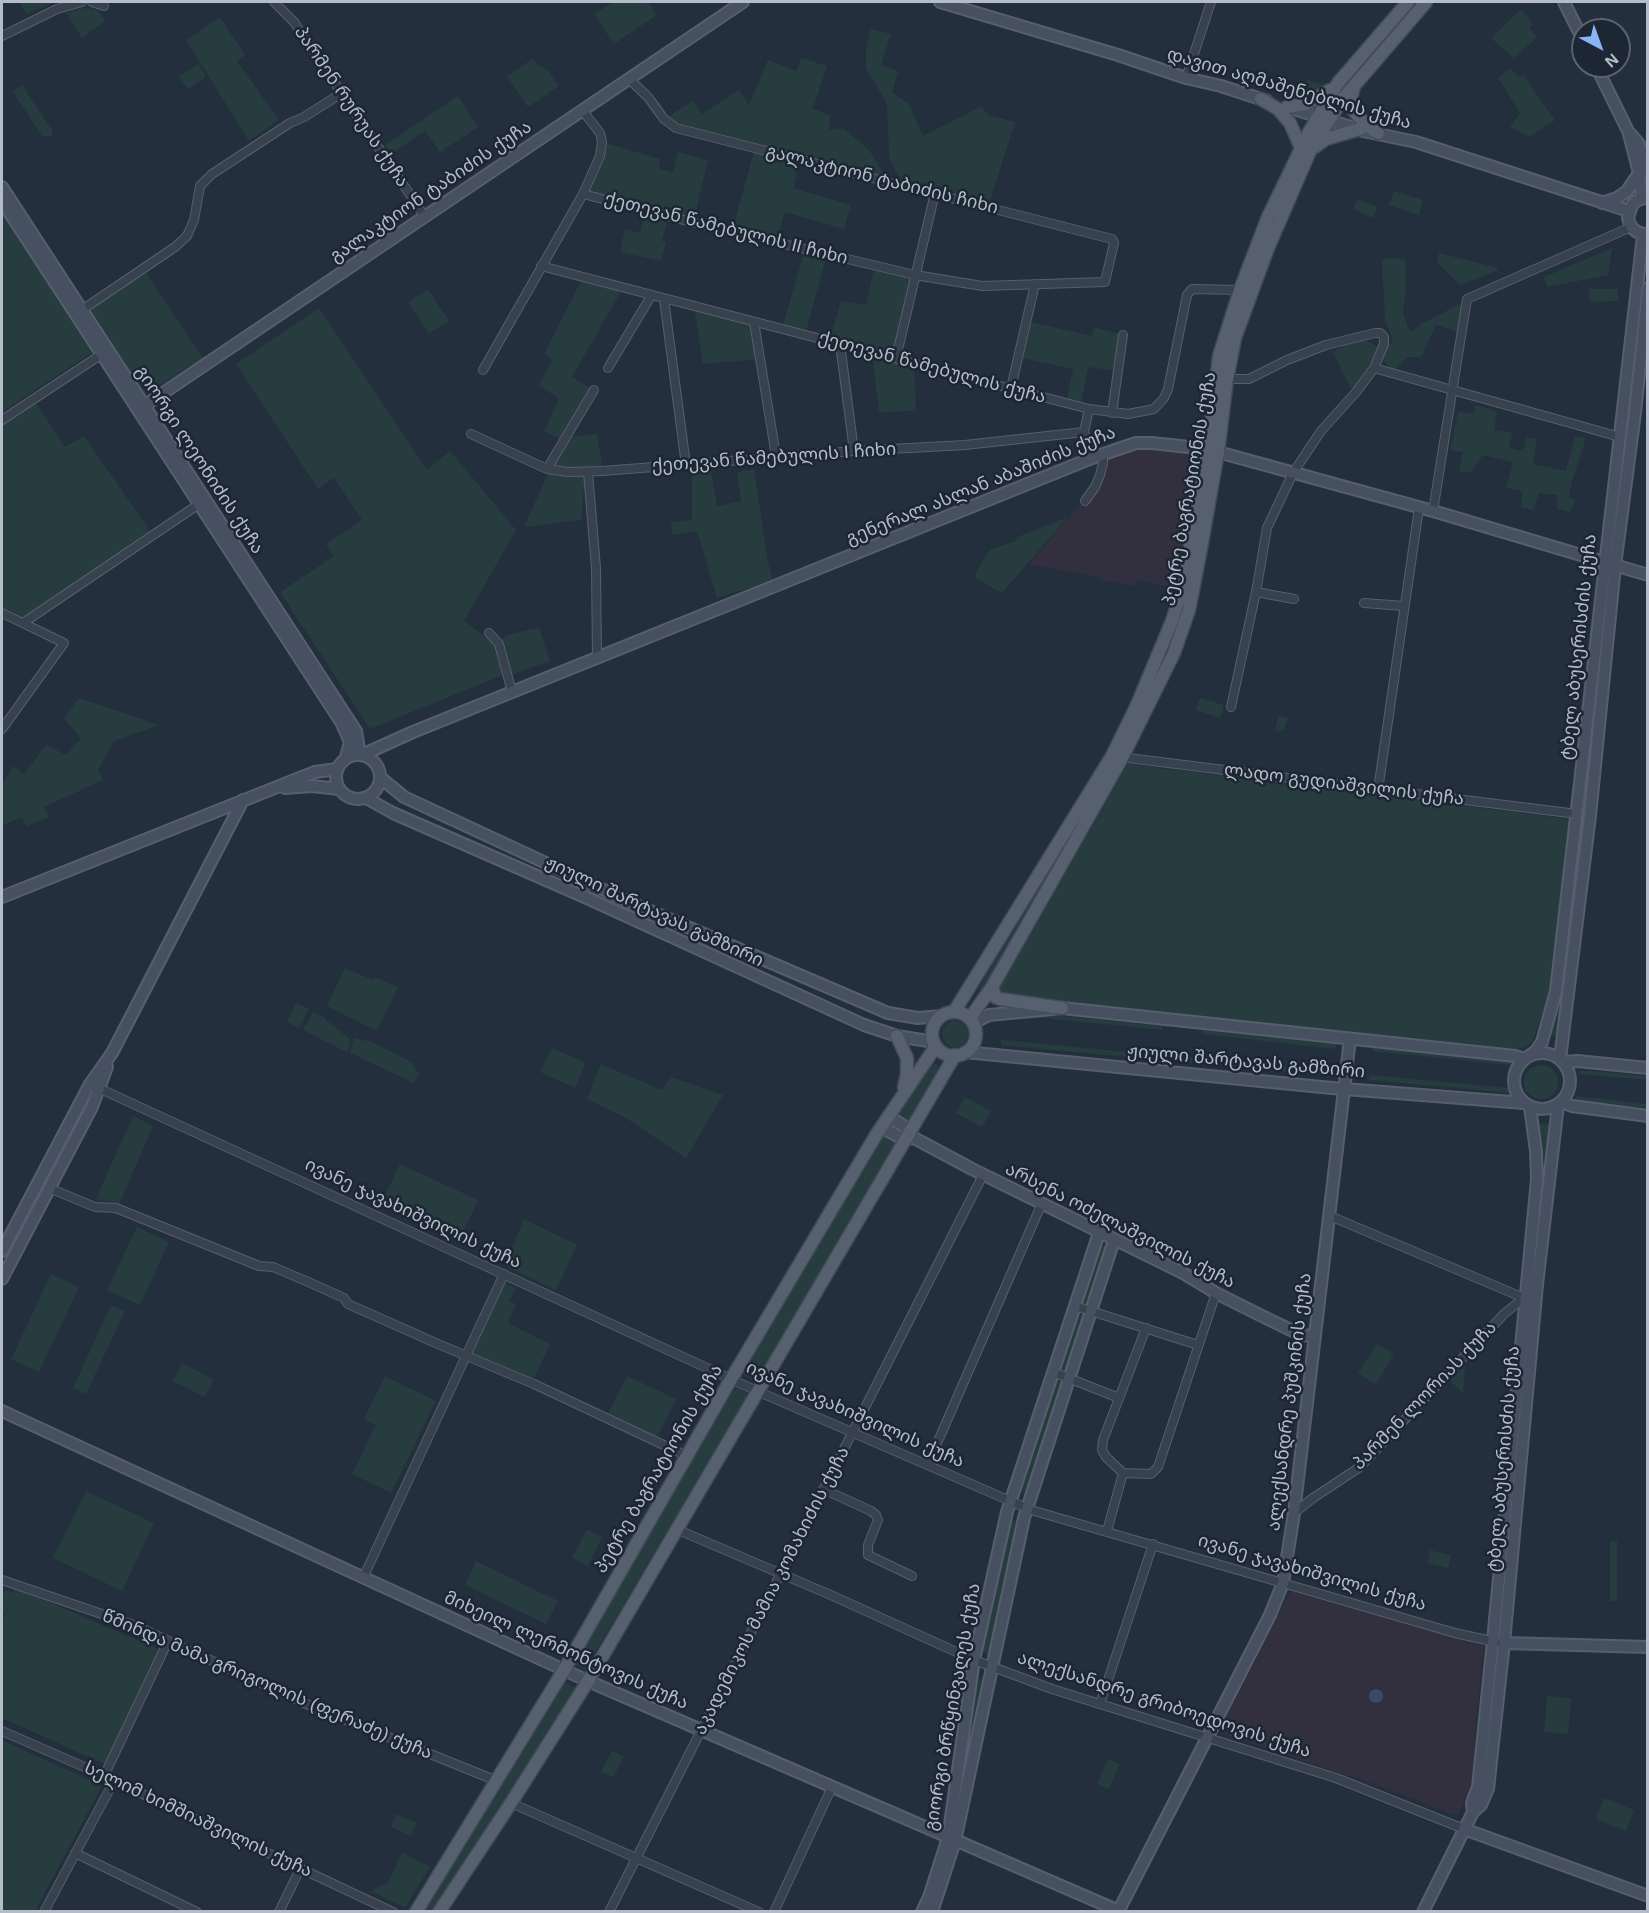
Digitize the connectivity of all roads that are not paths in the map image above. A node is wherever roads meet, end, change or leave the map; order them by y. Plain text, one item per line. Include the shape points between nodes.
1 (82, 2) edge
2 (92, 2) edge
3 (274, 2) edge
4 (742, 2) edge
5 (939, 2) edge
6 (1211, 2) edge
7 (1408, 2) edge
8 (1426, 2) edge
9 (1564, 2) edge
10 (104, 6) dead end
11 (1572, 18) edge
12 (2, 36) edge
13 (1186, 78) junction
14 (1602, 78) edge
15 (629, 79) junction
16 (1356, 82) junction
17 (1338, 83) junction
18 (342, 93) junction
19 (1262, 99) junction
20 (1287, 106) junction
21 (582, 110) junction
22 (1323, 118) junction
23 (1360, 129) junction
24 (1378, 133) junction
25 (1305, 150) junction
26 (1643, 173) edge
27 (2, 186) edge
28 (935, 193) junction
29 (583, 194) junction
30 (1645, 197) edge
31 (2, 201) edge
32 (1602, 203) junction
33 (1629, 211) junction
34 (425, 217) junction
35 (1631, 227) junction
36 (1645, 235) edge
37 (541, 266) junction
38 (915, 275) junction
39 (1105, 282) joint
40 (1035, 284) junction
41 (1647, 288) edge
42 (1239, 290) junction
43 (651, 296) junction
44 (664, 299) junction
45 (79, 312) junction
46 (754, 322) junction
47 (1123, 335) dead end
48 (840, 344) junction
49 (102, 354) junction
50 (896, 358) junction
51 (608, 368) dead end
52 (1374, 368) junction
53 (483, 370) dead end
54 (1227, 379) junction
55 (1011, 388) junction
56 (594, 390) dead end
57 (1452, 391) junction
58 (141, 408) junction
59 (1089, 410) junction
60 (1112, 413) junction
61 (2, 420) edge
62 (1084, 432) junction
63 (471, 434) dead end
64 (1620, 437) junction
65 (1213, 450) junction
66 (854, 451) junction
67 (776, 456) junction
68 (1098, 456) junction
69 (686, 465) junction
70 (547, 469) junction
71 (588, 472) junction
72 (1293, 474) junction
73 (1084, 501) dead end
74 (199, 504) junction
75 (1419, 508) junction
76 (1433, 511) junction
77 (1610, 565) junction
78 (1647, 575) edge
79 (1256, 592) junction
80 (1294, 599) dead end
81 (1364, 603) dead end
82 (1404, 606) junction
83 (2, 613) edge
84 (23, 623) junction
85 (489, 633) dead end
86 (597, 658) junction
87 (512, 692) junction
88 (1232, 707) dead end
89 (2, 729) edge
90 (413, 732) junction
91 (362, 755) junction
92 (1117, 757) junction
93 (346, 758) junction
94 (377, 764) junction
95 (337, 768) junction
96 (381, 778) junction
97 (339, 789) junction
98 (1378, 790) junction
99 (267, 791) junction
100 (366, 798) junction
101 (243, 800) junction
102 (1577, 814) junction
103 (2, 897) edge
104 (992, 987) junction
105 (1062, 1008) junction
106 (954, 1012) junction
107 (941, 1016) junction
108 (972, 1021) junction
109 (897, 1036) junction
110 (1350, 1039) junction
111 (935, 1044) junction
112 (960, 1054) junction
113 (1527, 1057) junction
114 (1562, 1060) junction
115 (1647, 1068) edge
116 (95, 1086) junction
117 (1345, 1089) junction
118 (898, 1101) junction
119 (1560, 1104) junction
120 (1527, 1105) junction
121 (888, 1116) junction
122 (1647, 1116) edge
123 (881, 1127) junction
124 (910, 1136) junction
125 (983, 1175) junction
126 (49, 1188) junction
127 (1042, 1203) junction
128 (1330, 1216) junction
129 (1099, 1233) junction
130 (1114, 1240) junction
131 (2, 1251) edge
132 (504, 1274) junction
133 (2, 1279) edge
134 (1537, 1284) junction
135 (1215, 1293) junction
136 (1524, 1298) junction
137 (1075, 1306) junction
138 (1090, 1311) junction
139 (1146, 1328) junction
140 (1314, 1336) junction
141 (1198, 1345) junction
142 (467, 1356) junction
143 (1053, 1372) junction
144 (731, 1379) junction
145 (1070, 1379) junction
146 (757, 1391) junction
147 (1119, 1398) junction
148 (2, 1411) edge
149 (852, 1432) junction
150 (687, 1456) junction
151 (928, 1464) junction
152 (1123, 1473) junction
153 (823, 1489) junction
154 (1010, 1502) junction
155 (1027, 1508) junction
156 (1294, 1513) junction
157 (676, 1529) junction
158 (1107, 1531) junction
159 (1153, 1544) junction
160 (781, 1573) junction
161 (912, 1576) dead end
162 (363, 1578) junction
163 (2, 1580) edge
164 (1283, 1583) junction
165 (168, 1641) junction
166 (1498, 1642) junction
167 (1647, 1647) edge
168 (974, 1660) junction
169 (993, 1667) junction
170 (564, 1670) junction
171 (588, 1681) junction
172 (1100, 1704) junction
173 (701, 1730) junction
174 (2, 1731) edge
175 (1208, 1739) junction
176 (104, 1776) junction
177 (114, 1781) junction
178 (497, 1781) junction
179 (832, 1786) junction
180 (511, 1803) junction
181 (1464, 1829) junction
182 (951, 1839) junction
183 (75, 1854) junction
184 (636, 1858) junction
185 (300, 1869) junction
186 (1647, 1896) edge
187 (44, 1911) edge
188 (197, 1911) edge
189 (279, 1911) edge
190 (393, 1911) edge
191 (416, 1911) edge
192 (439, 1911) edge
193 (609, 1911) edge
194 (759, 1911) edge
195 (774, 1911) edge
196 (922, 1911) edge
197 (932, 1911) edge
198 (1119, 1911) edge
199 (1423, 1911) edge

1 - 12 street via 57,9
2 - 10 street
3 - 18 street, პარმენ რურუას ქუჩა via 294,22
4 - 15 street, გალაკტიონ ტაბიძის ქუჩა
5 - 13 street, დავით აღმაშენებლის ქუჩა
6 - 13 street
7 - 17 main road, პეტრე ბაგრატიონის ქუჩა
8 - 16 main road, პეტრე ბაგრატიონის ქუჩა
9 - 11 street
13 - 19 street, დავით აღმაშენებლის ქუჩა
14 - 26 street
15 - 21 street, გალაკტიონ ტაბიძის ქუჩა
15 - 28 street, გალაკტიონ ტაბიძის ჩიხი via 676,128
16 - 22 main road, პეტრე ბაგრატიონის ქუჩა
16 - 24 main road via 1350,101 1353,110
17 - 20 main road via 1314,101
17 - 22 main road, პეტრე ბაგრატიონის ქუჩა
18 - 34 street, პარმენ რურუას ქუჩა
18 - 45 street via 212,174 200,186 187,236
19 - 20 street, დავით აღმაშენებლის ქუჩა
19 - 25 main road via 1290,123
20 - 22 street, დავით აღმაშენებლის ქუჩა
21 - 29 street via 600,133 602,142
21 - 34 street, გალაკტიონ ტაბიძის ქუჩა
22 - 23 street, დავით აღმაშენებლის ქუჩა
22 - 25 main road, პეტრე ბაგრატიონის ქუჩა
23 - 24 street, დავით აღმაშენებლის ქუჩა
23 - 25 main road
24 - 32 street, დავით აღმაშენებლის ქუჩა
25 - 42 main road, პეტრე ბაგრატიონის ქუჩა via 1268,217
25 - 54 main road, პეტრე ბაგრატიონის ქუჩა via 1240,320
26 - 30 street
26 - 32 street via 1627,191
27 - 45 street, გიორგი ლეონიძის ქუჩა
28 - 38 street
28 - 39 street, გალაკტიონ ტაბიძის ჩიხი via 1112,239
29 - 37 street, ქეთევან წამებულის II ჩიხი
29 - 38 street, ქეთევან წამებულის II ჩიხი
30 - 33 street
31 - 45 street, გიორგი ლეონიძის ქუჩა
32 - 33 street, დავით აღმაშენებლის ქუჩა
33 - 35 street
34 - 58 street, გალაკტიონ ტაბიძის ქუჩა
35 - 36 street
35 - 57 street via 1467,299
36 - 64 street, ტბელ აბუსერისძის ქუჩა
37 - 43 street, ქეთევან წამებულის ქუჩა
37 - 53 street, ქეთევან წამებულის II ჩიხი
38 - 40 street, ქეთევან წამებულის II ჩიხი via 982,286
38 - 50 street
39 - 40 street, ქეთევან წამებულის II ჩიხი
40 - 55 street
41 - 77 street, ტბელ აბუსერისძის ქუჩა via 1634,418
42 - 60 street, ქეთევან წამებულის ქუჩა via 1192,289 1187,294 1164,398 1154,409 1144,412
42 - 65 main road, პეტრე ბაგრატიონის ქუჩა via 1219,356
43 - 44 street, ქეთევან წამებულის ქუჩა
43 - 51 street
44 - 46 street, ქეთევან წამებულის ქუჩა
44 - 69 street
45 - 49 street, გიორგი ლეონიძის ქუჩა
45 - 58 street, გიორგი ლეონიძის ქუჩა
46 - 48 street, ქეთევან წამებულის ქუჩა
46 - 67 street
47 - 60 street
48 - 50 street, ქეთევან წამებულის ქუჩა
48 - 66 street
49 - 58 street, გიორგი ლეონიძის ქუჩა
49 - 61 street
50 - 55 street, ქეთევან წამებულის ქუჩა
52 - 54 street via 1384,344 1380,333 1326,345 1249,379
52 - 57 street
52 - 72 street via 1321,431
54 - 65 main road, პეტრე ბაგრატიონის ქუჩა
55 - 59 street, ქეთევან წამებულის ქუჩა
56 - 70 street
57 - 64 street
57 - 76 street
58 - 74 street, გიორგი ლეონიძის ქუჩა
58 - 91 street, გიორგი ლეონიძის ქუჩა via 356,731
59 - 60 street, ქეთევან წამებულის ქუჩა
59 - 62 street
62 - 66 street, ქეთევან წამებულის I ჩიხი via 965,446
62 - 68 street
63 - 70 street, ქეთევან წამებულის I ჩიხი
64 - 77 street, ტბელ აბუსერისძის ქუჩა
65 - 68 street, გენერალ ასლან აბაშიძის ქუჩა via 1152,442 1136,443
65 - 72 street, გენერალ ასლან აბაშიძის ქუჩა
65 - 92 main road, პეტრე ბაგრატიონის ქუჩა via 1184,583
66 - 67 street, ქეთევან წამებულის I ჩიხი
67 - 69 street, ქეთევან წამებულის I ჩიხი
68 - 73 street via 1103,463 1100,475
68 - 86 street, გენერალ ასლან აბაშიძის ქუჩა
69 - 71 street, ქეთევან წამებულის I ჩიხი
70 - 71 street, ქეთევან წამებულის I ჩიხი
71 - 86 street
72 - 75 street, გენერალ ასლან აბაშიძის ქუჩა
72 - 79 street via 1267,528
74 - 84 street
74 - 93 street, გიორგი ლეონიძის ქუჩა via 341,722 350,742
75 - 76 street, გენერალ ასლან აბაშიძის ქუჩა
75 - 82 street
76 - 77 street, გენერალ ასლან აბაშიძის ქუჩა
77 - 78 street, გენერალ ასლან აბაშიძის ქუჩა
77 - 102 street, ტბელ აბუსერისძის ქუჩა
77 - 114 street, ტბელ აბუსერისძის ქუჩა via 1590,816
79 - 80 street
79 - 88 street
81 - 82 street
82 - 98 street
83 - 84 street
84 - 89 street via 64,643
85 - 87 street via 499,644
86 - 87 street, გენერალ ასლან აბაშიძის ქუჩა
87 - 90 street, გენერალ ასლან აბაშიძის ქუჩა
90 - 91 street, გენერალ ასლან აბაშიძის ქუჩა
90 - 94 street, გენერალ ასლან აბაშიძის ქუჩა via 377,756
91 - 93 street
91 - 94 street
92 - 98 street, ლადო გუდიაშვილის ქუჩა
92 - 104 main road, პეტრე ბაგრატიონის ქუჩა
92 - 106 main road, პეტრე ბაგრატიონის ქუჩა
93 - 95 street
94 - 96 street
95 - 97 street
95 - 99 street via 315,772
96 - 100 street via 373,794
96 - 107 street, ჟიული შარტავას გამზირი via 404,797 634,904 888,1013 918,1018
97 - 99 street via 312,786
97 - 100 street via 350,798
98 - 102 street, ლადო გუდიაშვილის ქუჩა
99 - 101 street
100 - 109 street, ჟიული შარტავას გამზირი via 864,1026
101 - 103 street
101 - 116 street
102 - 113 street, ტბელ აბუსერისძის ქუჩა via 1556,991 1542,1042
104 - 105 main road via 995,997 1000,999
104 - 108 main road, პეტრე ბაგრატიონის ქუჩა
105 - 108 street, ჟიული შარტავას გამზირი via 989,1015
105 - 110 street, ჟიული შარტავას გამზირი
106 - 107 main road
106 - 108 main road
107 - 111 main road via 933,1028
108 - 112 main road via 975,1040
109 - 111 street, ჟიული შარტავას გამზირი
109 - 118 main road via 907,1059 907,1074
110 - 113 street, ჟიული შარტავას გამზირი
110 - 117 street, ალექსანდრე პუშკინის ქუჩა
111 - 112 main road via 942,1052
111 - 118 main road, პეტრე ბაგრატიონის ქუჩა
112 - 117 street, ჟიული შარტავას გამზირი
112 - 124 main road
113 - 114 street via 1540,1053
113 - 120 street via 1514,1076 1518,1096
114 - 115 street
114 - 119 street via 1571,1086
116 - 126 street via 92,1107
116 - 131 street
116 - 132 street, ივანე ჯავახიშვილის ქუჩა
117 - 120 street, ჟიული შარტავას გამზირი
117 - 128 street, ალექსანდრე პუშკინის ქუჩა
118 - 121 main road, პეტრე ბაგრატიონის ქუჩა
119 - 120 street via 1540,1110
119 - 122 street
119 - 134 street, ტბელ აბუსერისძის ქუჩა
120 - 136 street, ტბელ აბუსერისძის ქუჩა via 1536,1144 1537,1179
121 - 123 main road, პეტრე ბაგრატიონის ქუჩა
121 - 124 street
123 - 124 street
123 - 144 main road, პეტრე ბაგრატიონის ქუჩა
124 - 125 street, არსენა ოძელაშვილის ქუჩა
124 - 146 main road
125 - 127 street, არსენა ოძელაშვილის ქუჩა
125 - 149 street, აკადემიკოს მამია კომახიძის ქუჩა
126 - 133 street
126 - 142 street via 95,1207 116,1208 259,1266 273,1267
127 - 129 street, არსენა ოძელაშვილის ქუჩა
127 - 151 street
128 - 136 street
128 - 140 street, ალექსანდრე პუშკინის ქუჩა
129 - 130 street, არსენა ოძელაშვილის ქუჩა
129 - 137 street, გიორგი ბრწყინვალეს ქუჩა
130 - 135 street, არსენა ოძელაშვილის ქუჩა via 1184,1273
130 - 138 street, გიორგი ბრწყინვალეს ქუჩა
132 - 142 street
132 - 144 street, ივანე ჯავახიშვილის ქუჩა
134 - 136 street, პარმენ ლორიას ქუჩა
134 - 166 street, ტბელ აბუსერისძის ქუჩა
135 - 140 street, არსენა ოძელაშვილის ქუჩა via 1301,1335
135 - 141 street
136 - 156 street, პარმენ ლორიას ქუჩა via 1503,1314 1360,1467
136 - 166 street, ტბელ აბუსერისძის ქუჩა
137 - 138 street
137 - 143 street, გიორგი ბრწყინვალეს ქუჩა
138 - 139 street
138 - 145 street, გიორგი ბრწყინვალეს ქუჩა
139 - 141 street
139 - 147 street
140 - 156 street, ალექსანდრე პუშკინის ქუჩა
141 - 152 street via 1158,1467 1151,1474
142 - 150 street
142 - 162 street
143 - 145 street
143 - 154 street, გიორგი ბრწყინვალეს ქუჩა
144 - 146 street, ივანე ჯავახიშვილის ქუჩა
144 - 150 main road, პეტრე ბაგრატიონის ქუჩა
145 - 147 street
145 - 155 street, გიორგი ბრწყინვალეს ქუჩა
146 - 149 street, ივანე ჯავახიშვილის ქუჩა
146 - 157 main road
147 - 152 street via 1102,1450
148 - 162 street, მიხეილ ლერმონტოვის ქუჩა
149 - 151 street, ივანე ჯავახიშვილის ქუჩა
149 - 153 street, აკადემიკოს მამია კომახიძის ქუჩა
150 - 170 main road, პეტრე ბაგრატიონის ქუჩა
151 - 154 street, ივანე ჯავახიშვილის ქუჩა
152 - 158 street
153 - 160 street, აკადემიკოს მამია კომახიძის ქუჩა
153 - 161 street via 872,1511 878,1520 868,1555
154 - 155 street, ივანე ჯავახიშვილის ქუჩა
154 - 168 street, გიორგი ბრწყინვალეს ქუჩა
155 - 158 street, ივანე ჯავახიშვილის ქუჩა
155 - 169 street, გიორგი ბრწყინვალეს ქუჩა
156 - 164 street, ალექსანდრე პუშკინის ქუჩა
157 - 160 street, ალექსანდრე გრიბოედოვის ქუჩა
157 - 171 main road
158 - 159 street, ივანე ჯავახიშვილის ქუჩა
159 - 164 street, ივანე ჯავახიშვილის ქუჩა
159 - 172 street
160 - 168 street, ალექსანდრე გრიბოედოვის ქუჩა
160 - 173 street, აკადემიკოს მამია კომახიძის ქუჩა
162 - 170 street, მიხეილ ლერმონტოვის ქუჩა
163 - 165 street, წმინდა მამა გრიგოლის (ფერაძე) ქუჩა via 134,1625
164 - 166 street, ივანე ჯავახიშვილის ქუჩა
164 - 175 street, ალექსანდრე პუშკინის ქუჩა
165 - 176 street
165 - 178 street, წმინდა მამა გრიგოლის (ფერაძე) ქუჩა via 310,1706
166 - 167 street, ივანე ჯავახიშვილის ქუჩა
166 - 181 street, ტბელ აბუსერისძის ქუჩა via 1488,1789
168 - 169 street, ალექსანდრე გრიბოედოვის ქუჩა
168 - 182 street, გიორგი ბრწყინვალეს ქუჩა
169 - 172 street, ალექსანდრე გრიბოედოვის ქუჩა
169 - 182 street, გიორგი ბრწყინვალეს ქუჩა
170 - 171 street, მიხეილ ლერმონტოვის ქუჩა
170 - 178 main road, პეტრე ბაგრატიონის ქუჩა
171 - 173 street, მიხეილ ლერმონტოვის ქუჩა
171 - 180 main road
172 - 175 street, ალექსანდრე გრიბოედოვის ქუჩა
173 - 179 street, მიხეილ ლერმონტოვის ქუჩა
173 - 184 street, აკადემიკოს მამია კომახიძის ქუჩა
174 - 176 street, სელიმ ხიმშიაშვილის ქუჩა
175 - 181 street, ალექსანდრე გრიბოედოვის ქუჩა via 1336,1778
175 - 198 street, ალექსანდრე პუშკინის ქუჩა
176 - 177 street, სელიმ ხიმშიაშვილის ქუჩა
177 - 183 street
177 - 185 street, სელიმ ხიმშიაშვილის ქუჩა
178 - 191 main road, პეტრე ბაგრატიონის ქუჩა
179 - 182 street, მიხეილ ლერმონტოვის ქუჩა
179 - 195 street
180 - 184 street
180 - 192 main road
181 - 186 street, ალექსანდრე გრიბოედოვის ქუჩა
181 - 199 street, ტბელ აბუსერისძის ქუჩა
182 - 196 street, გიორგი ბრწყინვალეს ქუჩა
182 - 197 street, გიორგი ბრწყინვალეს ქუჩა
182 - 198 street, მიხეილ ლერმონტოვის ქუჩა
183 - 187 street
183 - 188 street
184 - 193 street, აკადემიკოს მამია კომახიძის ქუჩა
184 - 194 street
185 - 189 street
185 - 190 street, სელიმ ხიმშიაშვილის ქუჩა

